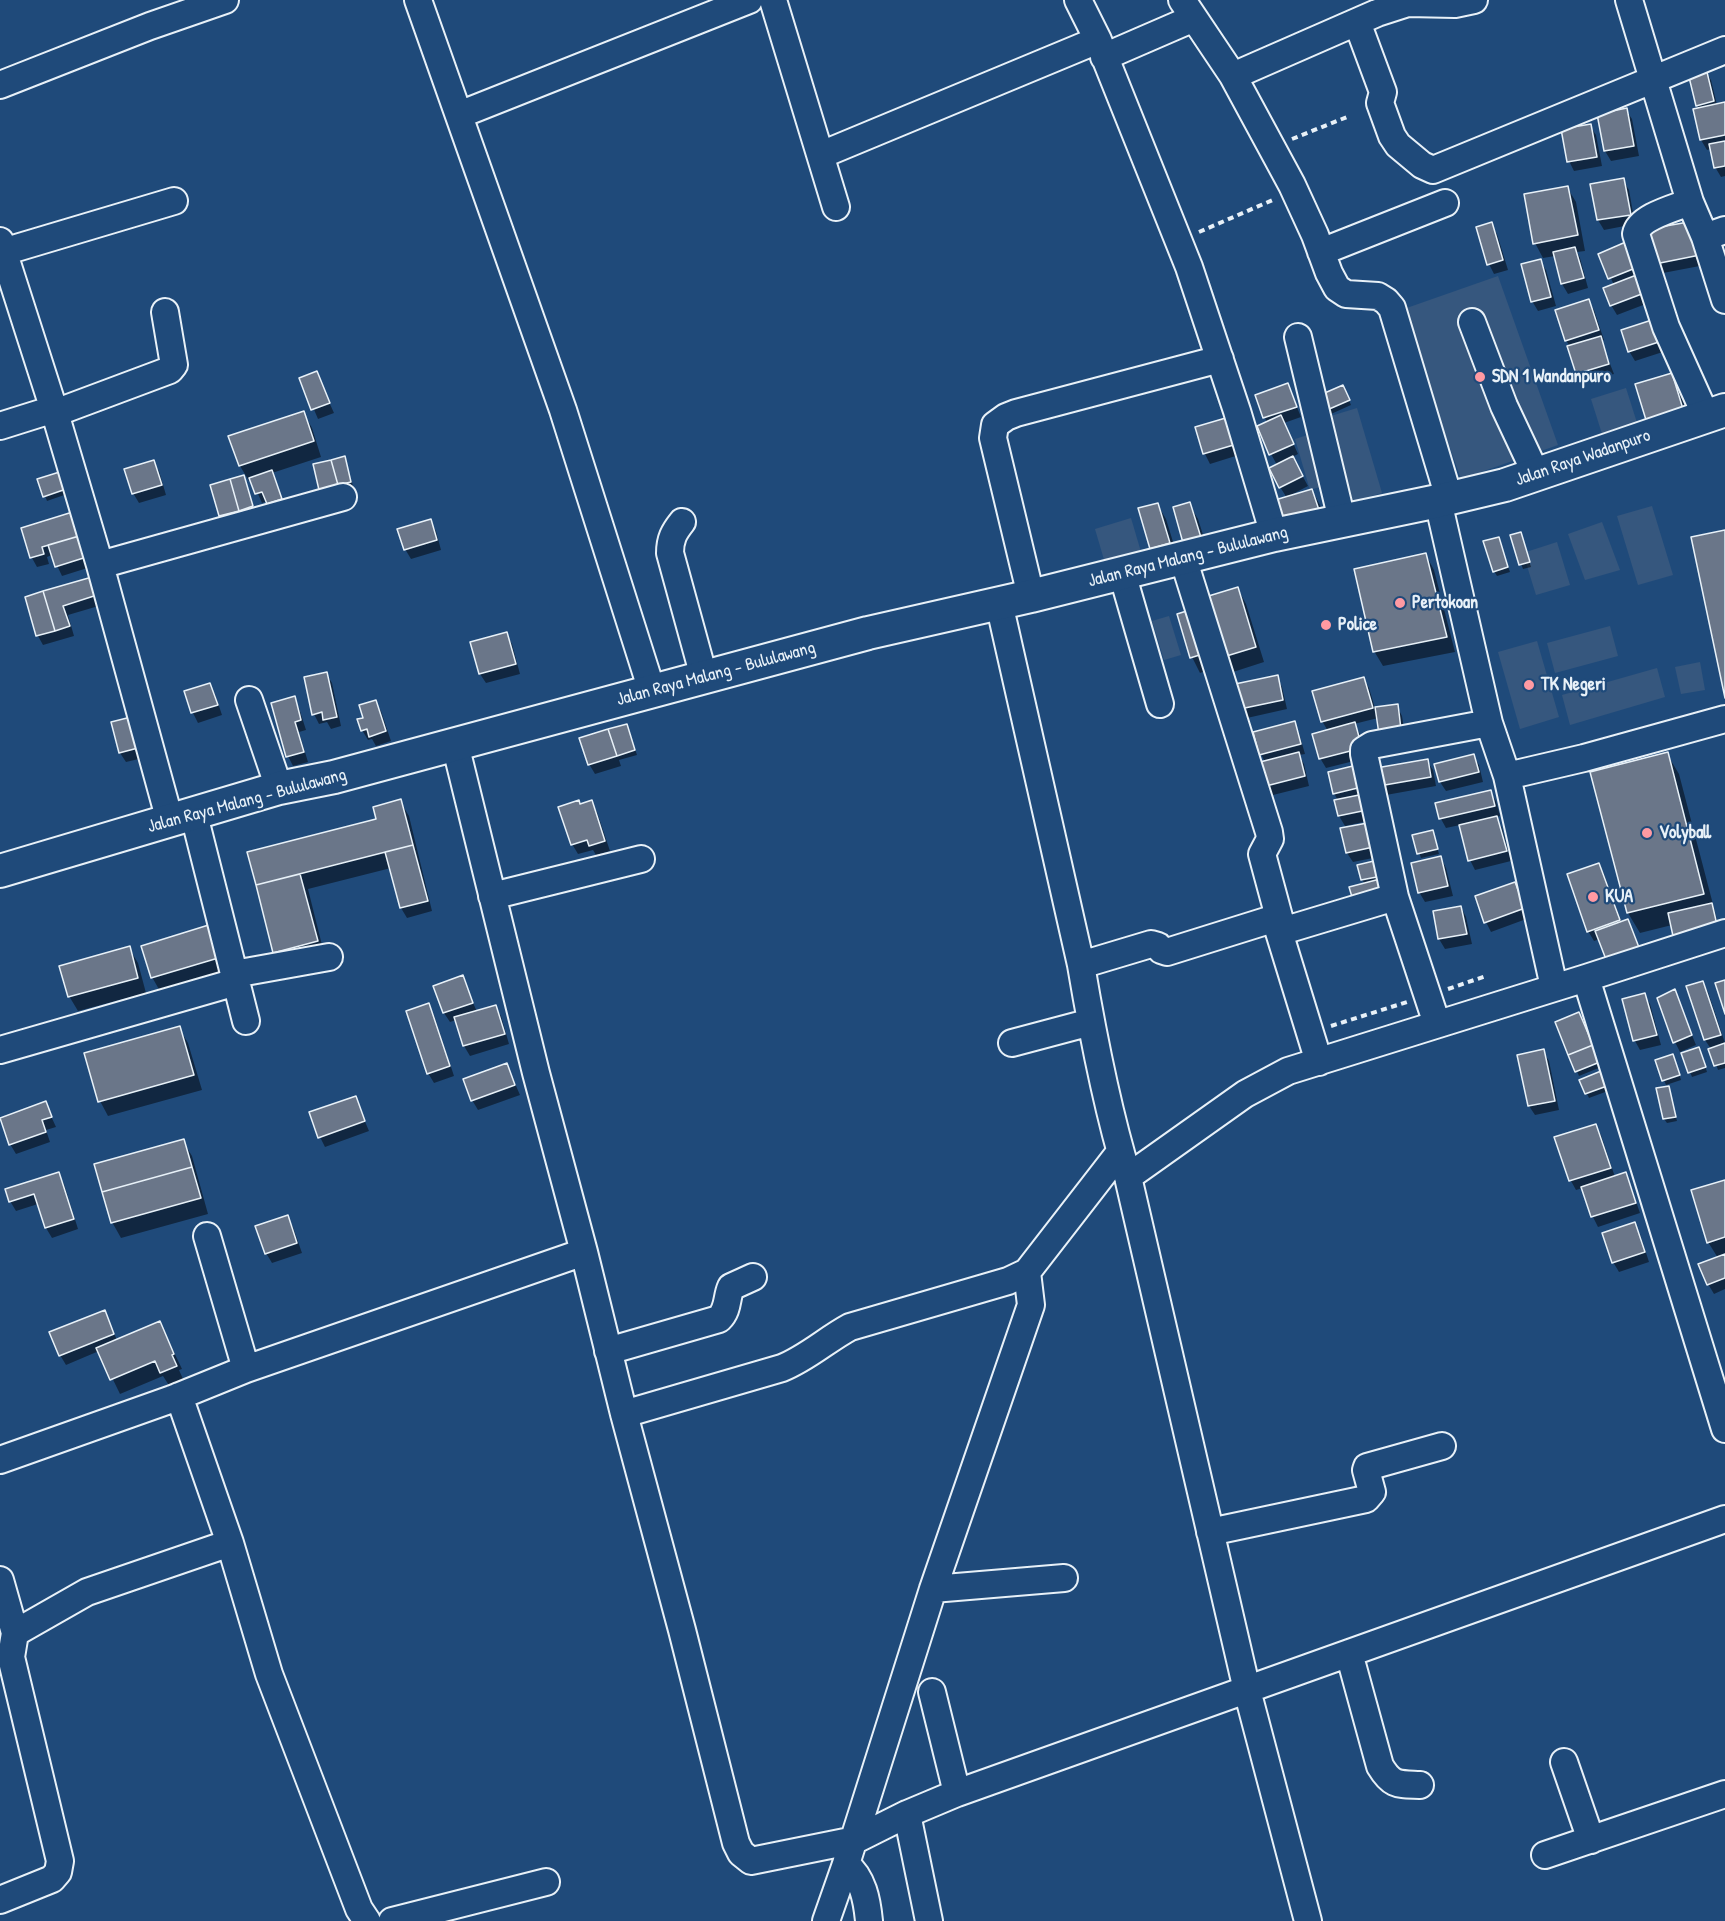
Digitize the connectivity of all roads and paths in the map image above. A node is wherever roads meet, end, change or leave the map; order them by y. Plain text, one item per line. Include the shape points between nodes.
1 (225, 0) edge
2 (417, 0) edge
3 (749, 0) edge
4 (773, 0) edge
5 (1078, 0) edge
6 (1474, 0) edge
7 (1629, 0) edge
8 (1188, 9) edge
9 (1357, 22) junction
10 (1101, 49) junction
11 (1725, 50) edge
12 (1233, 75) junction
13 (1653, 80) junction
14 (0, 85) edge
15 (459, 115) junction
16 (1347, 117) dead end
17 (1272, 148) junction
18 (821, 155) junction
19 (1294, 190) junction
20 (174, 201) dead end
21 (1690, 202) junction
22 (1445, 203) dead end
23 (836, 207) dead end
24 (1715, 233) edge
25 (1179, 242) junction
26 (2, 246) edge
27 (1321, 252) junction
28 (1725, 300) edge
29 (165, 312) dead end
30 (1472, 322) dead end
31 (1298, 337) dead end
32 (1220, 358) junction
33 (54, 411) junction
34 (1716, 413) edge
35 (0, 426) edge
36 (1536, 474) junction
37 (343, 497) dead end
38 (1443, 500) junction
39 (1342, 520) junction
40 (682, 522) dead end
41 (1274, 535) junction
42 (1183, 558) junction
43 (100, 565) junction
44 (1122, 573) junction
45 (1031, 596) junction
46 (999, 603) junction
47 (704, 677) junction
48 (652, 691) junction
49 (249, 700) dead end
50 (1160, 704) dead end
51 (1725, 719) edge
52 (1489, 723) junction
53 (455, 744) junction
54 (1507, 776) junction
55 (279, 788) junction
56 (182, 818) junction
57 (641, 859) dead end
58 (0, 871) edge
59 (492, 896) junction
60 (1395, 897) junction
61 (1279, 925) junction
62 (1725, 933) edge
63 (329, 957) dead end
64 (1081, 965) junction
65 (1486, 976) dead end
66 (235, 978) junction
67 (1586, 978) junction
68 (1554, 987) junction
69 (1427, 996) junction
70 (246, 1021) dead end
71 (1091, 1022) junction
72 (1437, 1024) junction
73 (1310, 1033) junction
74 (1012, 1042) dead end
75 (0, 1050) edge
76 (1319, 1062) junction
77 (1120, 1152) junction
78 (1128, 1178) junction
79 (207, 1236) dead end
80 (584, 1252) junction
81 (1027, 1272) junction
82 (753, 1277) dead end
83 (608, 1351) junction
84 (246, 1369) junction
85 (179, 1396) junction
86 (624, 1414) junction
87 (1725, 1429) edge
88 (1442, 1446) dead end
89 (0, 1460) edge
90 (1725, 1519) edge
91 (1210, 1532) junction
92 (230, 1544) junction
93 (1064, 1578) dead end
94 (0, 1580) edge
95 (933, 1588) junction
96 (15, 1633) junction
97 (1349, 1653) junction
98 (1247, 1690) junction
99 (933, 1692) dead end
100 (1564, 1762) dead end
101 (1420, 1785) dead end
102 (957, 1793) junction
103 (1725, 1794) edge
104 (908, 1814) junction
105 (855, 1840) junction
106 (1591, 1840) junction
107 (1545, 1855) dead end
108 (846, 1864) junction
109 (546, 1882) dead end
110 (0, 1900) edge
111 (367, 1921) edge
112 (392, 1921) edge
113 (826, 1921) edge
114 (869, 1921) edge
115 (928, 1921) edge
116 (1308, 1921) edge

1 - 14 street
2 - 15 street
3 - 15 street
4 - 18 street
5 - 10 street
6 - 9 street via 1455,4 1408,3
7 - 13 street
8 - 10 street
8 - 12 street
9 - 12 street
9 - 13 street via 1383,92 1380,103 1392,136 1426,169 1433,170 1467,154 1481,152
10 - 18 street
10 - 25 street
11 - 13 street
12 - 17 street
13 - 21 street
15 - 48 street via 563,410
16 - 17 path
17 - 19 street
18 - 23 street
19 - 25 path
19 - 27 street
20 - 26 street
21 - 24 street
21 - 34 street via 1645,220 1636,234 1666,327
22 - 27 street
24 - 28 street
25 - 32 street
26 - 33 street
27 - 38 street via 1337,288 1346,294 1378,296 1392,308
29 - 33 street via 174,365 170,370
30 - 36 street via 1511,423
31 - 39 street
32 - 41 street
32 - 45 street via 1016,413 995,425 993,438
33 - 35 street
33 - 43 street
34 - 36 main road, Jalan Raya Wadanpuro
36 - 38 main road, Jalan Raya Wadanpuro
37 - 43 street
38 - 39 main road, Jalan Raya Malang - Bululawang
38 - 52 street
39 - 41 main road, Jalan Raya Malang - Bululawang
40 - 47 street via 670,542 670,553
41 - 42 main road, Jalan Raya Malang - Bululawang
42 - 44 main road, Jalan Raya Malang - Bululawang
42 - 61 street via 1269,832 1270,839 1262,854
43 - 56 street
44 - 45 main road, Jalan Raya Malang - Bululawang
44 - 50 street
45 - 46 main road, Jalan Raya Malang - Bululawang
46 - 47 main road, Jalan Raya Malang - Bululawang
46 - 64 street
47 - 48 main road, Jalan Raya Malang - Bululawang
48 - 53 main road, Jalan Raya Malang - Bululawang
49 - 55 street
51 - 54 street
52 - 54 street
52 - 60 street via 1372,745 1365,750
53 - 55 main road, Jalan Raya Malang - Bululawang
53 - 59 street
54 - 68 street
55 - 56 main road, Jalan Raya Malang - Bululawang
56 - 58 main road, Jalan Raya Malang - Bululawang
56 - 66 street
57 - 59 street
59 - 80 street
60 - 61 street
60 - 69 street
61 - 64 street via 1167,952 1151,944
61 - 73 street
62 - 67 street
63 - 66 street
64 - 71 street
65 - 69 path
66 - 70 street
66 - 75 street
67 - 68 street
67 - 87 street
68 - 72 street
69 - 72 street
69 - 73 path
71 - 74 street
71 - 77 street
72 - 76 street
73 - 76 street
76 - 78 street via 1288,1071 1245,1094
77 - 78 street
77 - 81 street
78 - 91 street
79 - 84 street
80 - 83 street
80 - 84 street
81 - 86 street via 850,1327 782,1368
81 - 95 street via 1030,1305
82 - 83 street via 730,1287 727,1306 719,1318
83 - 86 street
84 - 85 street
85 - 89 street
85 - 92 street
86 - 105 street via 741,1853 751,1861
88 - 91 street via 1367,1467 1372,1492 1366,1498
90 - 97 street
91 - 98 street
92 - 96 street via 87,1592
92 - 111 street via 272,1682 359,1909
93 - 95 street
94 - 96 street
95 - 105 street
96 - 110 street via 11,1657 60,1861 52,1879
97 - 98 street
97 - 101 street via 1380,1766 1388,1779 1398,1784
98 - 102 street
98 - 116 street
99 - 102 street
100 - 106 street
102 - 104 street
103 - 106 street
104 - 105 street
104 - 115 street
105 - 108 street
106 - 107 street
108 - 113 street
108 - 114 street via 861,1884
109 - 112 street

